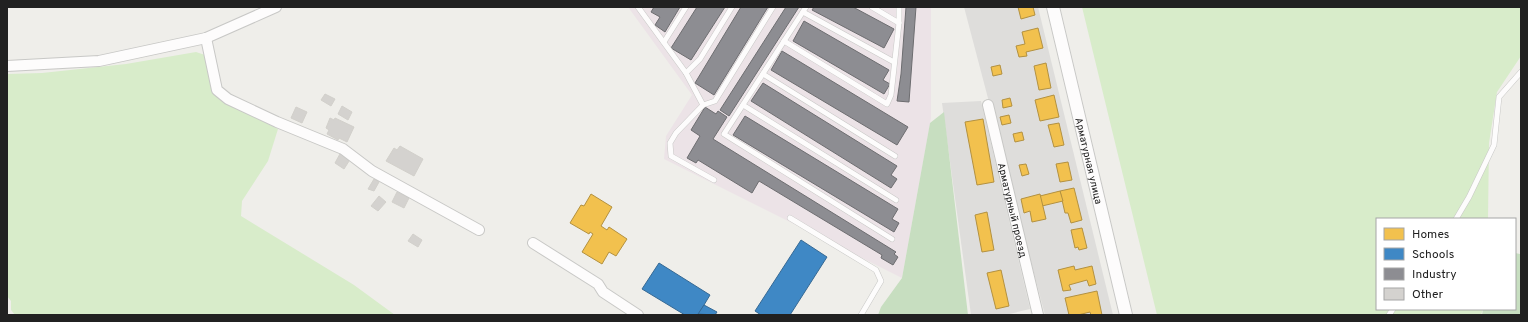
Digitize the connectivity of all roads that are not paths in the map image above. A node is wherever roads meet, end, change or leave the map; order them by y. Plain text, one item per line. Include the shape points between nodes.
1 (276, 7) edge
2 (686, 7) edge
3 (732, 7) edge
4 (773, 7) edge
5 (872, 7) edge
6 (899, 7) edge
7 (1053, 7) edge
8 (640, 8) edge
9 (804, 9) edge
10 (899, 22) junction
11 (206, 38) junction
12 (784, 41) junction
13 (664, 42) junction
14 (894, 62) junction
15 (7, 66) edge
16 (1521, 72) edge
17 (686, 73) junction
18 (763, 74) junction
19 (703, 105) junction
20 (743, 105) junction
21 (988, 105) dead end
22 (895, 156) dead end
23 (714, 180) dead end
24 (896, 200) dead end
25 (790, 218) dead end
26 (1457, 218) edge
27 (479, 230) dead end
28 (892, 239) dead end
29 (533, 243) dead end
30 (638, 315) edge
31 (861, 315) edge
32 (1038, 315) edge
33 (1126, 315) edge

1 - 11 street
2 - 13 lane
3 - 17 lane via 700,58
4 - 19 lane via 715,102
5 - 10 lane
6 - 10 lane
7 - 33 street, Арматурная улица
8 - 13 lane
9 - 12 lane
9 - 14 lane
10 - 14 lane
11 - 15 street via 99,61
11 - 27 street via 217,90 228,99 343,149 372,171
12 - 14 lane via 887,104 892,94
12 - 18 lane
13 - 17 lane
16 - 26 lane via 1499,97 1494,145
17 - 19 lane
18 - 20 lane
18 - 22 lane
19 - 23 lane via 676,133 670,144 671,156
20 - 24 lane
20 - 28 lane via 724,134
21 - 32 street, Арматурный проезд
25 - 31 lane via 876,270 881,281
29 - 30 street via 598,284 603,292

